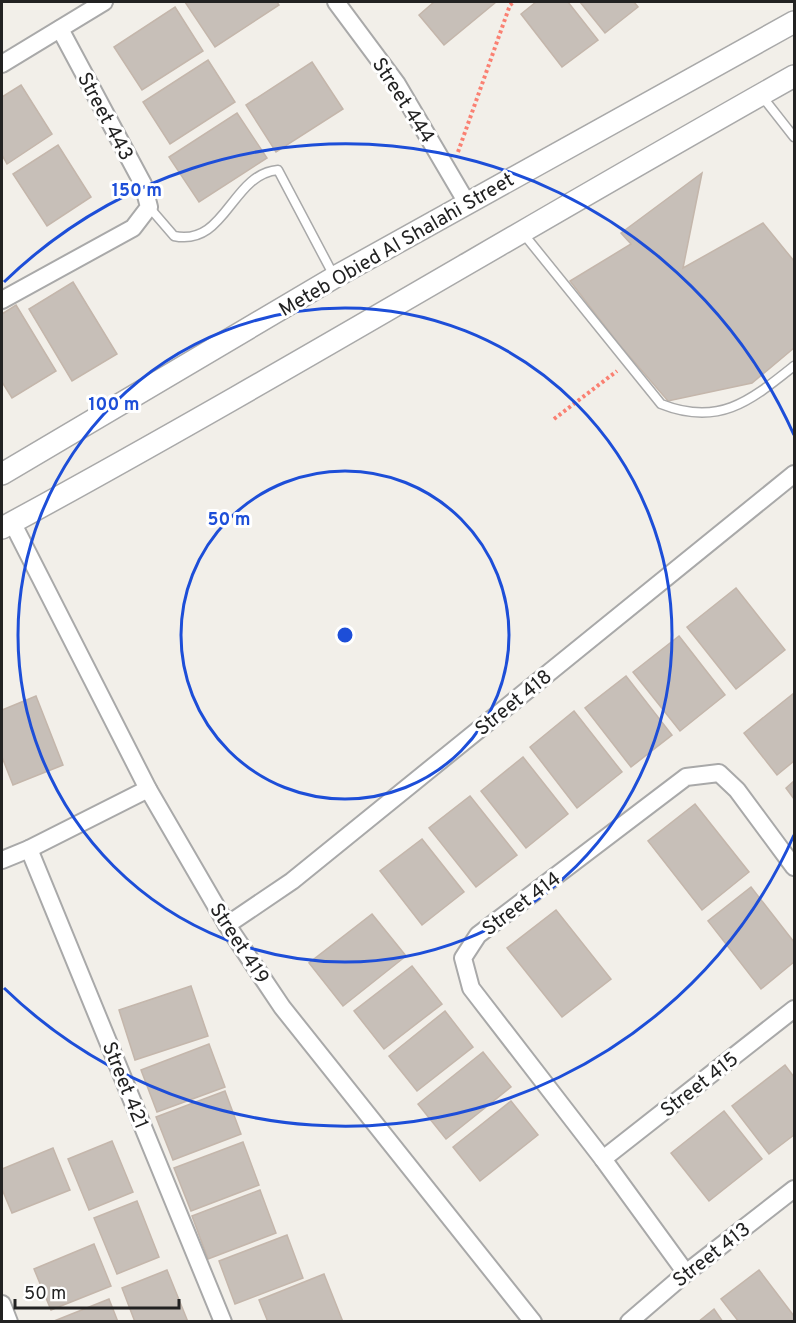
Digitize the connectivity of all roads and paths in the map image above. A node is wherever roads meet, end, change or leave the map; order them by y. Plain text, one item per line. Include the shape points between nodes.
1 (104, 2) edge
2 (336, 2) edge
3 (514, 2) edge
4 (795, 22) edge
5 (60, 29) junction
6 (2, 64) edge
7 (795, 76) edge
8 (761, 95) junction
9 (795, 137) edge
10 (450, 174) junction
11 (467, 202) junction
12 (149, 207) junction
13 (522, 231) junction
14 (335, 277) junction
15 (2, 300) edge
16 (627, 363) junction
17 (795, 366) edge
18 (554, 419) dead end
19 (2, 474) edge
20 (792, 482) edge
21 (7, 525) edge
22 (148, 789) junction
23 (29, 849) junction
24 (2, 860) edge
25 (795, 867) edge
26 (227, 925) junction
27 (795, 1009) edge
28 (603, 1159) junction
29 (795, 1189) edge
30 (686, 1273) junction
31 (2, 1304) edge
32 (9, 1322) edge
33 (223, 1322) edge
34 (533, 1322) edge
35 (630, 1322) edge

1 - 5 street
2 - 10 street, Street 444 via 397,84
3 - 10 path
4 - 11 street, Meteb Obied Al Shalahi Street
5 - 6 street
5 - 12 street, Street 443 via 143,184
7 - 8 street
8 - 9 lane
8 - 13 street
10 - 11 street, Street 444
11 - 14 street, Meteb Obied Al Shalahi Street
12 - 14 lane via 174,236 191,237 216,224 247,183 267,171 278,170
12 - 15 street via 133,228
13 - 16 lane
13 - 21 street via 275,376
14 - 19 street, Meteb Obied Al Shalahi Street
16 - 17 lane via 661,404 683,413 719,412 751,400
16 - 18 path
20 - 26 street, Street 418 via 292,881
21 - 22 street, Street 419
22 - 23 street
22 - 26 street, Street 419
23 - 24 street
23 - 33 street, Street 421
25 - 28 street, Street 414 via 737,790 719,773 686,777 478,935 463,958 471,988
26 - 34 street, Street 419 via 282,1007
27 - 28 street, Street 415
28 - 30 street, Street 414
29 - 30 street, Street 413
30 - 35 street, Street 413
31 - 32 street

